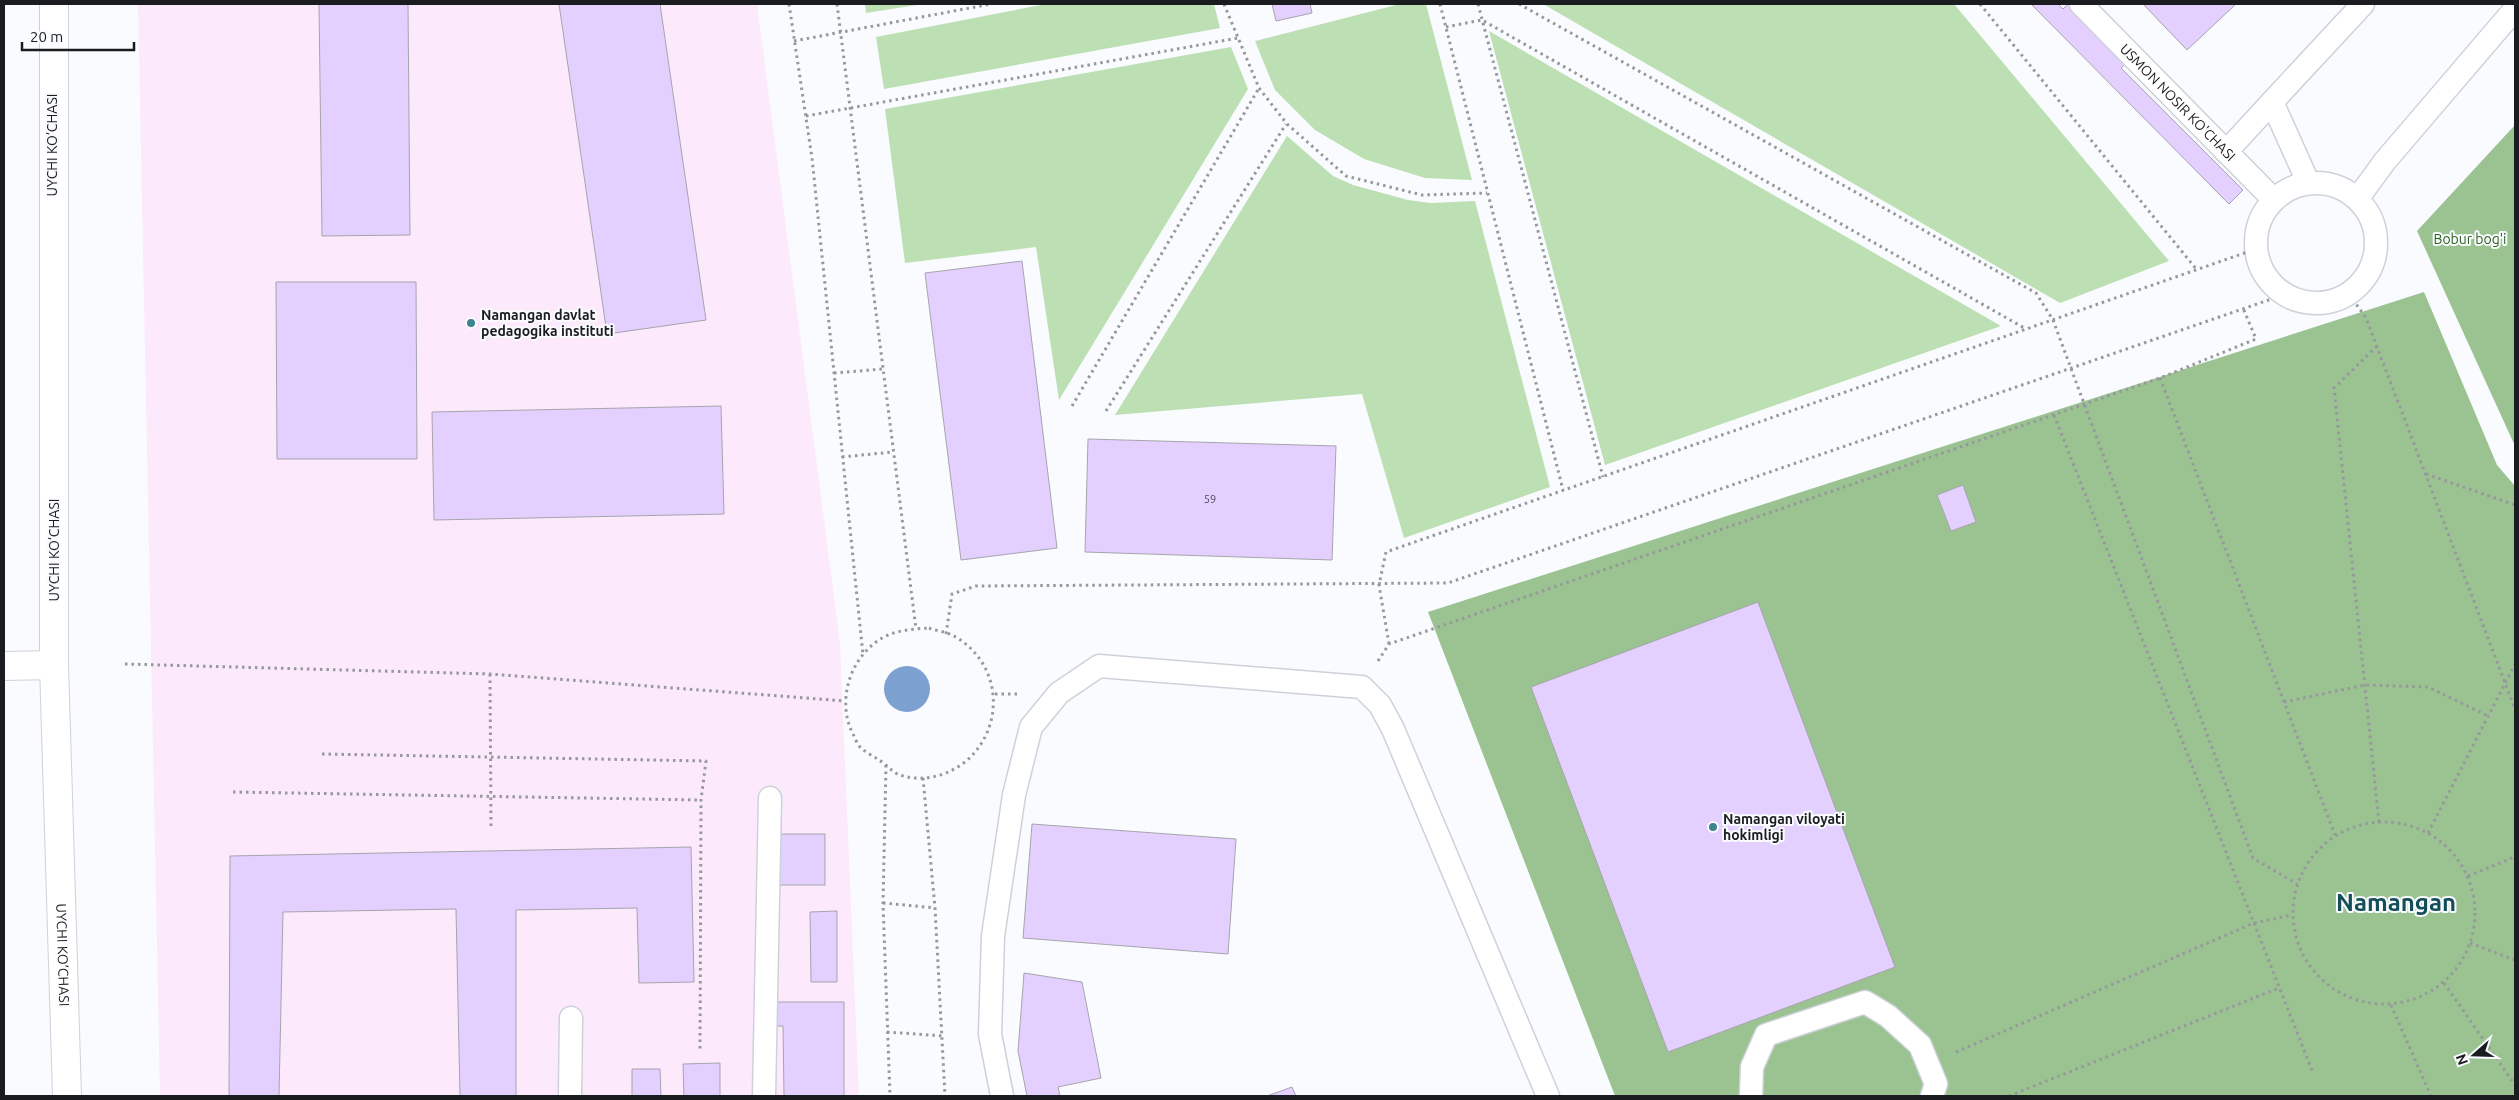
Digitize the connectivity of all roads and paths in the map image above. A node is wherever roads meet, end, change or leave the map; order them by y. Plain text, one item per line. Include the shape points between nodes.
1 (54, 4) edge
2 (789, 4) edge
3 (837, 4) edge
4 (991, 4) edge
5 (1224, 4) edge
6 (1440, 4) edge
7 (1478, 4) edge
8 (1519, 4) edge
9 (1980, 4) edge
10 (2081, 4) edge
11 (2349, 8) edge
12 (2515, 9) edge
13 (1482, 20) junction
14 (1446, 27) junction
15 (840, 32) junction
16 (1238, 38) junction
17 (794, 41) junction
18 (1259, 88) junction
19 (2272, 102) junction
20 (850, 108) junction
21 (806, 116) junction
22 (1287, 124) junction
23 (2226, 152) junction
24 (2308, 182) junction
25 (1487, 193) junction
26 (2358, 198) junction
27 (2274, 200) junction
28 (2256, 250) junction
29 (2197, 270) junction
30 (2286, 294) junction
31 (2349, 294) junction
32 (2244, 308) junction
33 (2053, 320) junction
34 (2027, 330) junction
35 (2377, 346) junction
36 (2071, 368) junction
37 (882, 369) junction
38 (834, 373) junction
39 (2160, 378) junction
40 (2084, 404) junction
41 (1072, 406) dead end
42 (1106, 412) dead end
43 (2054, 415) junction
44 (893, 452) junction
45 (842, 458) junction
46 (2426, 474) junction
47 (1603, 477) junction
48 (1563, 490) junction
49 (2515, 505) edge
50 (1379, 584) junction
51 (916, 629) junction
52 (946, 634) junction
53 (1389, 644) junction
54 (863, 655) junction
55 (125, 664) dead end
56 (2515, 664) edge
57 (54, 665) junction
58 (4, 666) edge
59 (490, 674) junction
60 (2505, 682) junction
61 (2365, 684) junction
62 (1362, 687) junction
63 (845, 700) junction
64 (2284, 702) junction
65 (2515, 709) edge
66 (2488, 716) junction
67 (322, 754) dead end
68 (490, 756) junction
69 (886, 764) junction
70 (924, 778) junction
71 (233, 792) dead end
72 (491, 796) junction
73 (770, 798) dead end
74 (701, 800) junction
75 (2380, 822) junction
76 (492, 828) dead end
77 (2428, 833) junction
78 (2335, 835) junction
79 (2515, 857) edge
80 (2468, 876) junction
81 (2297, 884) junction
82 (883, 903) junction
83 (935, 908) junction
84 (2292, 915) junction
85 (2254, 924) junction
86 (2470, 943) junction
87 (2515, 960) edge
88 (2444, 983) junction
89 (2279, 988) junction
90 (2391, 1005) junction
91 (571, 1018) dead end
92 (887, 1032) junction
93 (944, 1036) junction
94 (700, 1051) dead end
95 (1948, 1056) dead end
96 (2313, 1073) dead end
97 (2515, 1085) edge
98 (68, 1096) edge
99 (570, 1096) edge
100 (764, 1096) edge
101 (890, 1096) edge
102 (945, 1096) edge
103 (1002, 1096) edge
104 (1548, 1096) edge
105 (1751, 1096) edge
106 (1932, 1096) edge
107 (2009, 1096) edge
108 (2431, 1096) edge

1 - 57 main road, UYCHI KO’CHASI
2 - 17 path
3 - 15 path
4 - 15 path
5 - 16 path
6 - 14 path
7 - 13 path
8 - 33 path via 2036,293
9 - 29 path
10 - 23 lane, USMON NOSIR KO'CHASI
11 - 19 lane
12 - 26 lane via 2385,161
13 - 14 path
13 - 34 path
13 - 47 path
14 - 25 path
15 - 17 path
15 - 20 path
16 - 18 path
16 - 20 path
17 - 21 path
18 - 22 path
18 - 41 path
19 - 23 lane
19 - 24 lane
20 - 21 path
20 - 37 path
21 - 38 path
22 - 25 path via 1346,176 1422,195
22 - 42 path
23 - 27 lane, USMON NOSIR KO'CHASI
24 - 26 lane via 2334,184
24 - 27 lane via 2282,192
25 - 48 path
26 - 31 lane via 2373,221 2376,248 2368,274
27 - 28 lane via 2263,211 2255,237
28 - 29 path
28 - 30 lane via 2258,264 2274,287
29 - 33 path
30 - 31 lane via 2297,300 2324,303
30 - 32 path
31 - 35 path via 2366,318
32 - 36 path
32 - 39 path via 2256,339
33 - 34 path
33 - 36 path
34 - 47 path
35 - 46 path
35 - 61 path via 2334,388
36 - 40 path
36 - 50 path via 1448,584
37 - 38 path
37 - 44 path
38 - 45 path
39 - 40 path
39 - 64 path
40 - 43 path
40 - 81 path via 2253,858
43 - 53 path
43 - 85 path
44 - 45 path
44 - 51 path
45 - 54 path
46 - 49 path
46 - 60 path
47 - 48 path
48 - 50 path via 1386,552
50 - 52 path via 976,586 952,594
50 - 53 path
51 - 52 path via 929,628
51 - 54 path via 881,638
52 - 70 path via 973,650 988,670 994,694 993,719 984,742 969,760 948,773
53 - 62 path
54 - 63 path via 850,676
55 - 59 path
56 - 60 path
57 - 58 main road
57 - 98 main road, UYCHI KO’CHASI
59 - 63 path
59 - 68 path
60 - 65 path
60 - 66 path
61 - 64 path
61 - 66 path via 2428,687
61 - 75 path
62 - 103 lane via 1099,666 1059,693 1031,727 1014,795 993,936 990,1034
62 - 104 lane via 1380,705 1393,729
63 - 69 path via 848,725 860,747
64 - 78 path
66 - 77 path
67 - 68 path
68 - 72 path
68 - 74 path via 706,761
69 - 70 path via 899,775
69 - 82 path
70 - 83 path
71 - 72 path
72 - 74 path
72 - 76 path
73 - 100 lane
74 - 94 path
75 - 77 path via 2395,822
75 - 78 path via 2364,823
77 - 80 path via 2450,850
78 - 81 path via 2312,856
79 - 80 path
80 - 86 path via 2476,904
81 - 84 path
82 - 83 path
82 - 92 path
83 - 93 path
84 - 85 path
84 - 90 path via 2298,946 2313,971 2344,995 2361,1002
85 - 89 path
85 - 95 path
86 - 87 path
86 - 88 path via 2463,961
88 - 90 path via 2419,998
88 - 97 path
89 - 96 path
89 - 107 path
90 - 108 path
91 - 99 lane
92 - 93 path
92 - 101 path
93 - 102 path
105 - 106 lane via 1752,1067 1766,1035 1865,1002 1888,1016 1920,1045 1936,1084

